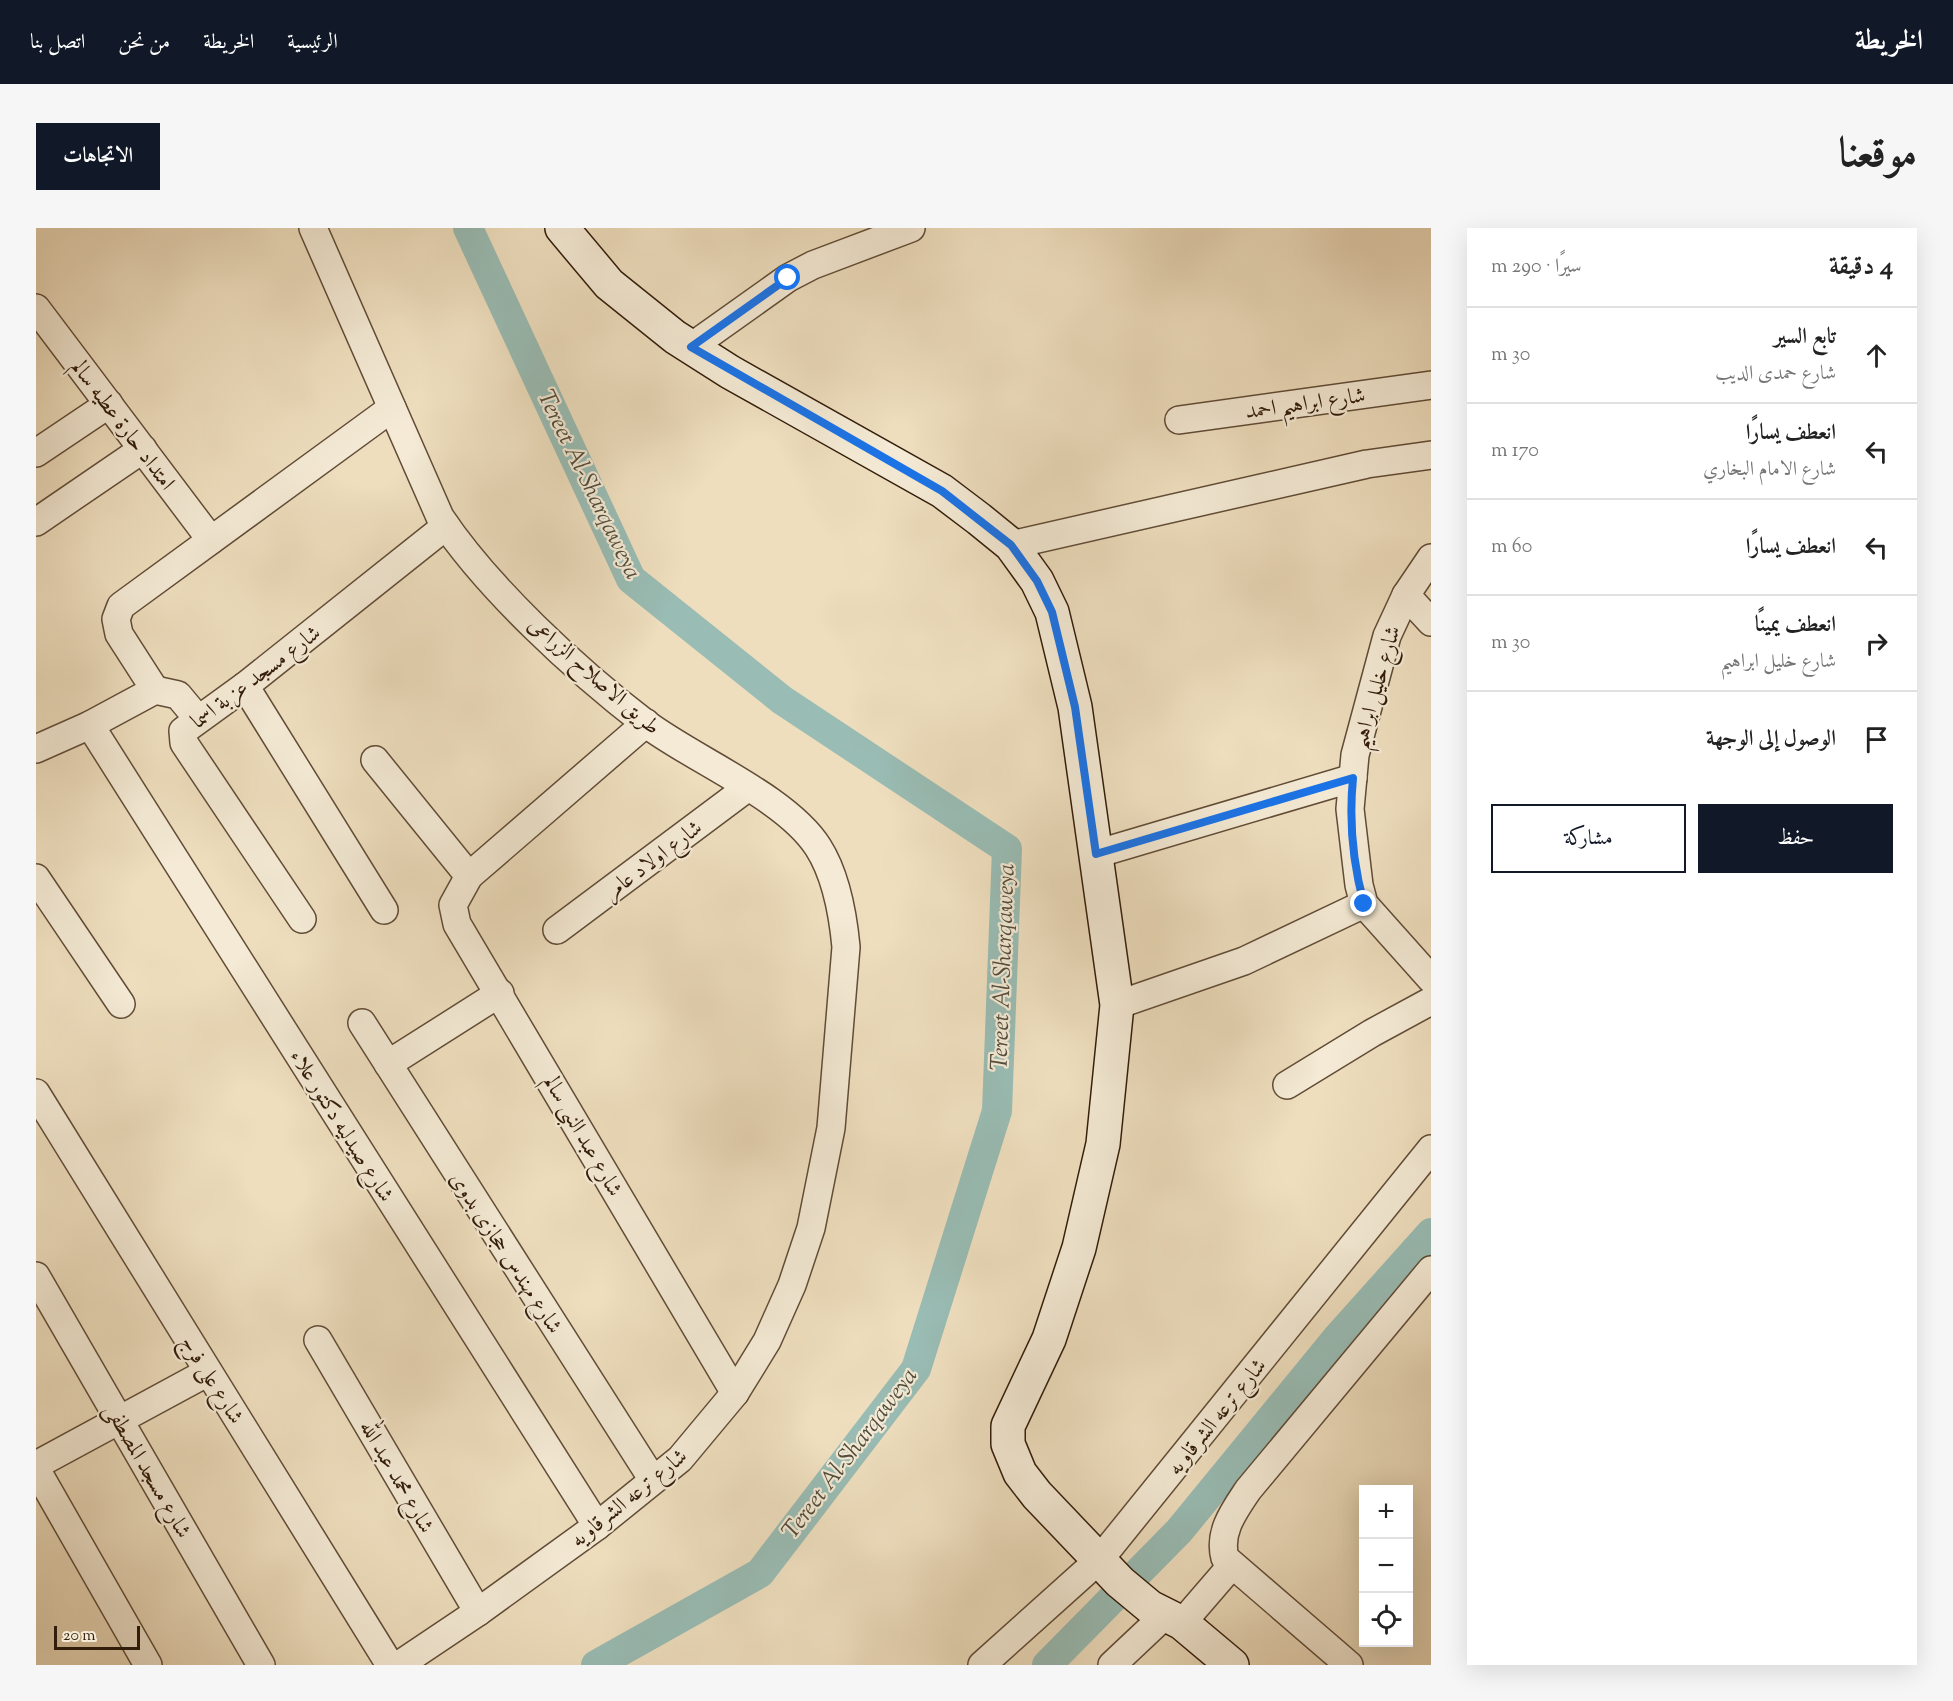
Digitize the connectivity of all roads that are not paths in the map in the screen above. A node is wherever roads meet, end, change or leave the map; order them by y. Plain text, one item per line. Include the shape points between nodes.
1 (313, 228) edge
2 (562, 228) edge
3 (911, 228) edge
4 (36, 308) edge
5 (691, 347) junction
6 (1431, 385) edge
7 (109, 404) junction
8 (392, 408) junction
9 (1179, 420) dead end
10 (143, 449) junction
11 (36, 453) edge
12 (1431, 455) edge
13 (36, 522) edge
14 (446, 526) junction
15 (211, 540) junction
16 (1011, 545) junction
17 (1431, 558) edge
18 (1406, 595) junction
19 (1431, 622) edge
20 (245, 686) junction
21 (155, 690) junction
22 (198, 719) junction
23 (646, 723) junction
24 (90, 725) junction
25 (36, 749) edge
26 (375, 760) dead end
27 (1353, 778) junction
28 (747, 788) junction
29 (1096, 854) junction
30 (469, 876) junction
31 (36, 878) edge
32 (1364, 904) junction
33 (384, 910) dead end
34 (302, 919) dead end
35 (558, 930) dead end
36 (1431, 979) edge
37 (500, 993) junction
38 (1431, 1001) edge
39 (122, 1005) dead end
40 (1117, 1005) junction
41 (362, 1023) dead end
42 (387, 1064) junction
43 (1287, 1085) dead end
44 (36, 1093) edge
45 (1431, 1149) edge
46 (824, 1168) joint
47 (1431, 1270) edge
48 (36, 1276) edge
49 (318, 1340) dead end
50 (208, 1372) junction
51 (735, 1393) junction
52 (119, 1420) junction
53 (36, 1467) edge
54 (653, 1480) junction
55 (597, 1526) junction
56 (1110, 1570) junction
57 (1227, 1571) junction
58 (478, 1612) junction
59 (1173, 1613) junction
60 (148, 1665) edge
61 (261, 1665) edge
62 (390, 1665) edge
63 (399, 1665) edge
64 (981, 1665) edge
65 (1112, 1665) edge
66 (1232, 1665) edge
67 (1349, 1665) edge

1 - 8 street, طريق الاصلاح الزراعى
2 - 5 street via 609,284
3 - 5 street via 788,278
4 - 7 street, امتداد حارة عطيه سالم
5 - 16 street via 942,491
6 - 9 street, شارع ابراهيم احمد
7 - 10 street, امتداد حارة عطيه سالم
7 - 11 street
8 - 14 street, طريق الاصلاح الزراعى
8 - 15 street
10 - 13 street
10 - 15 street, امتداد حارة عطيه سالم
12 - 16 street via 1367,464
14 - 20 street, شارع مسجد عزبة اسما
14 - 23 street, طريق الاصلاح الزراعى via 458,545 546,638
15 - 21 street via 121,606 116,619 119,634
16 - 29 street via 1037,581 1052,612 1075,707
17 - 18 street, شارع خليل ابراهيم
18 - 19 street
18 - 27 street, شارع خليل ابراهيم via 1387,636 1354,755
20 - 22 street, شارع مسجد عزبة اسما
20 - 33 street
21 - 22 street via 178,695
21 - 24 street
22 - 34 street, شارع مسجد عزبة اسما via 183,731 184,743
23 - 28 street, طريق الاصلاح الزراعى
23 - 30 street, شارع عبد النبى سالم
24 - 25 street
24 - 55 street, شارع صيدليه دكتور علاء
26 - 30 street
27 - 29 street
27 - 32 street, شارع خليل ابراهيم via 1350,809
28 - 35 street, شارع اولاد عامر
28 - 46 street, طريق الاصلاح الزراعى via 798,824 819,848 844,923 846,970
29 - 40 street
30 - 37 street, شارع عبد النبى سالم via 453,905 457,924
31 - 39 street
32 - 36 street, شارع خليل ابراهيم
32 - 40 street via 1244,961
37 - 42 street
37 - 51 street, شارع عبد النبى سالم
38 - 43 street
40 - 56 street via 1103,1144 1079,1248 1049,1339 1008,1426 1008,1444 1020,1473
41 - 42 street, شارع مهندس حجازى بدوى
42 - 54 street, شارع مهندس حجازى بدوى
44 - 50 street, شارع على فرج
45 - 56 street, شارع ترعه الشرقاويه
46 - 51 street, شارع ترعه الشرقاويه via 811,1228 792,1286 767,1341
47 - 57 street via 1243,1498 1226,1529 1222,1546
48 - 52 street, شارع مسجد المصطفى
49 - 58 street, شارع محمد عبد الله
50 - 52 street
50 - 62 street, شارع على فرج
51 - 54 street, شارع ترعه الشرقاويه via 680,1459
52 - 53 street
52 - 61 street, شارع مسجد المصطفى
53 - 60 street
54 - 55 street, شارع ترعه الشرقاويه
55 - 58 street, شارع ترعه الشرقاويه
56 - 59 street
56 - 64 street, شارع ترعه الشرقاويه
57 - 59 street
57 - 67 street
58 - 63 street, شارع ترعه الشرقاويه
59 - 65 street
59 - 66 street

